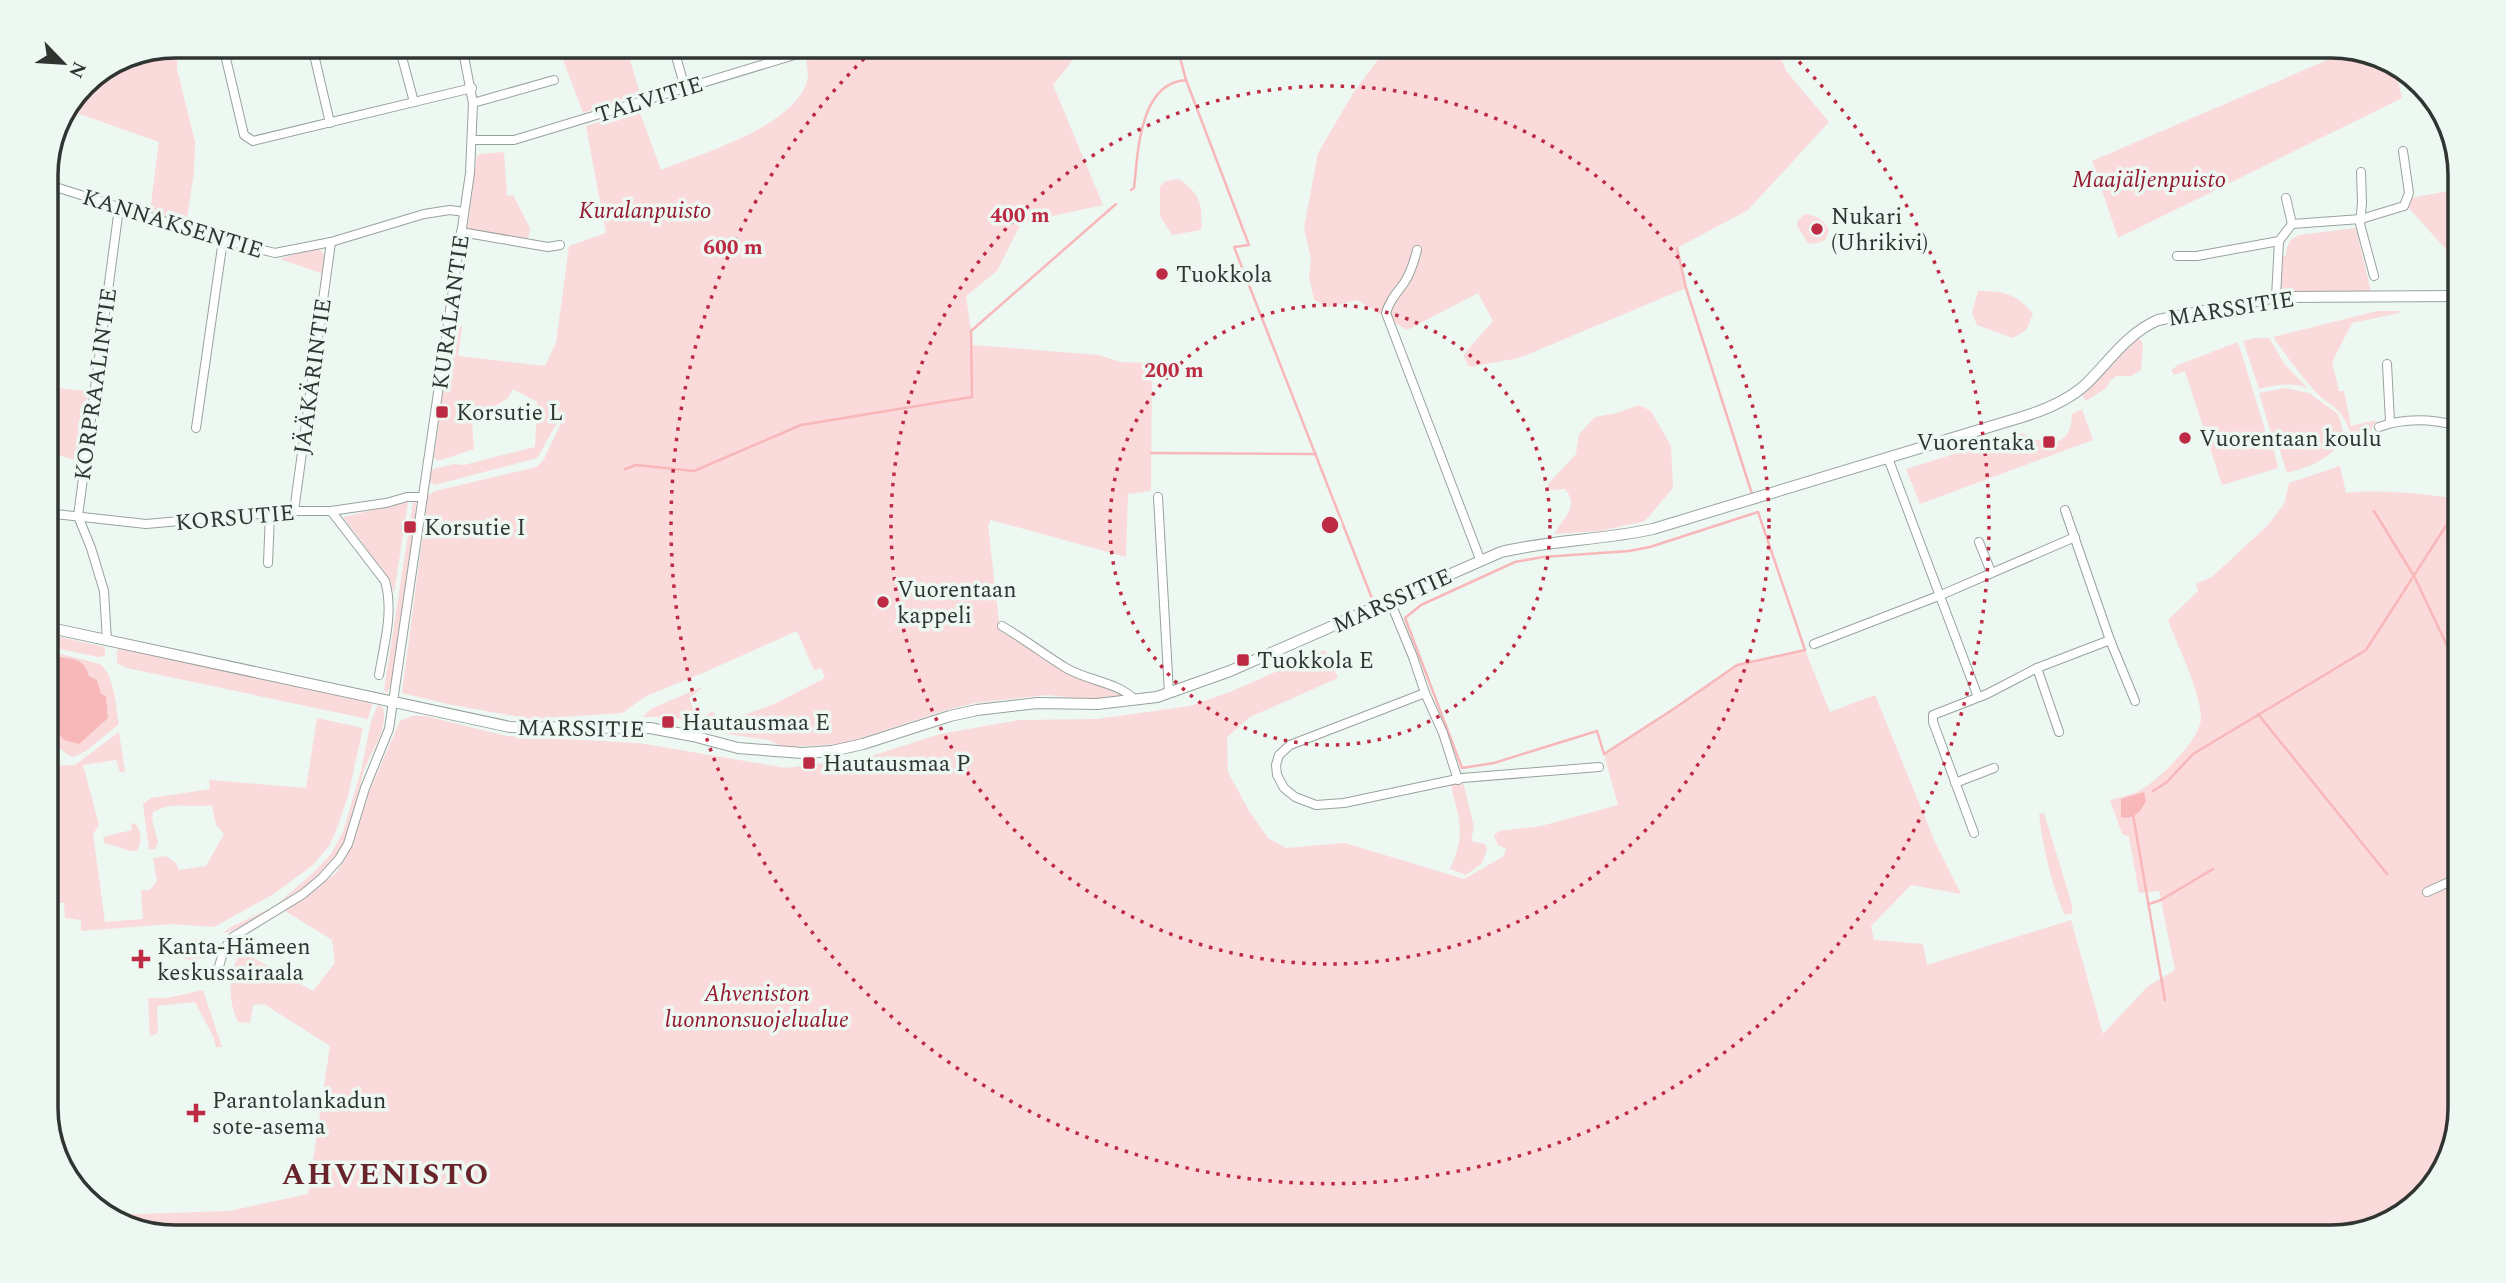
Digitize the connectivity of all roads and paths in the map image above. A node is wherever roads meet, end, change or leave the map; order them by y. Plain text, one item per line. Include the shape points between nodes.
1 (226, 58) edge
2 (315, 58) edge
3 (402, 58) edge
4 (465, 58) edge
5 (676, 58) edge
6 (784, 58) edge
7 (554, 80) dead end
8 (472, 88) junction
9 (685, 88) junction
10 (414, 102) junction
11 (473, 103) junction
12 (330, 122) junction
13 (473, 140) junction
14 (2403, 151) dead end
15 (2361, 172) dead end
16 (58, 188) edge
17 (2286, 198) dead end
18 (119, 208) junction
19 (464, 212) junction
20 (2361, 219) junction
21 (2292, 224) junction
22 (461, 232) junction
23 (223, 240) junction
24 (2279, 241) junction
25 (331, 242) junction
26 (560, 245) dead end
27 (1417, 250) dead end
28 (2177, 256) dead end
29 (2374, 276) dead end
30 (2448, 296) edge
31 (2276, 297) junction
32 (2387, 365) dead end
33 (2390, 422) junction
34 (2448, 424) edge
35 (2379, 427) dead end
36 (196, 428) dead end
37 (1888, 458) junction
38 (423, 497) junction
39 (1158, 497) dead end
40 (2066, 510) dead end
41 (294, 511) junction
42 (331, 511) junction
43 (270, 513) junction
44 (58, 514) edge
45 (78, 516) junction
46 (2075, 537) junction
47 (1979, 542) dead end
48 (1480, 559) junction
49 (268, 563) dead end
50 (1992, 572) junction
51 (1941, 595) junction
52 (1390, 601) junction
53 (1002, 626) dead end
54 (58, 630) edge
55 (2110, 640) junction
56 (107, 641) junction
57 (1814, 644) dead end
58 (2037, 668) junction
59 (379, 675) dead end
60 (1169, 693) junction
61 (1425, 693) junction
62 (1978, 696) junction
63 (1135, 700) junction
64 (2135, 701) dead end
65 (393, 703) junction
66 (2059, 732) dead end
67 (1599, 767) dead end
68 (1994, 768) dead end
69 (1458, 780) junction
70 (1955, 783) junction
71 (1974, 833) dead end
72 (2448, 882) edge
73 (2427, 892) dead end
74 (216, 977) dead end

1 - 12 street via 244,135 253,141
2 - 12 street
3 - 10 street
4 - 8 street, KURALANTIE
5 - 9 street
6 - 9 street, TALVITIE
7 - 11 street
8 - 10 street
8 - 11 street, KURALANTIE
9 - 13 street, TALVITIE via 514,140
10 - 12 street
11 - 13 street, KURALANTIE
13 - 19 street, KURALANTIE
14 - 20 street via 2409,193 2404,206
15 - 20 street
16 - 18 street, KANNAKSENTIE
17 - 21 street
18 - 23 street, KANNAKSENTIE
18 - 45 street, KORPRAALINTIE
19 - 22 street, KURALANTIE
19 - 25 street, KANNAKSENTIE via 424,214
20 - 21 street
20 - 29 street
21 - 24 street
22 - 26 street via 548,247
22 - 38 street, KURALANTIE
23 - 25 street, KANNAKSENTIE via 275,253
23 - 36 street
24 - 28 street
24 - 31 street
25 - 41 street, JÄÄKÄRINTIE
27 - 48 street via 1412,270 1386,313
30 - 31 main road, MARSSITIE
31 - 37 main road, MARSSITIE via 2151,323 2129,338 2085,385 2058,403
32 - 33 street
33 - 34 street
33 - 35 street
37 - 48 main road, MARSSITIE via 1653,529 1530,545
37 - 51 street
38 - 42 street, KORSUTIE
38 - 65 street, KURALANTIE
39 - 60 street
40 - 46 street
41 - 42 street, KORSUTIE
41 - 43 street, KORSUTIE
42 - 59 street via 386,581 390,608
43 - 45 street, KORSUTIE via 146,524
43 - 49 street
44 - 45 street, KORSUTIE
45 - 56 street via 104,592
46 - 50 street
46 - 55 street
47 - 50 street
48 - 52 main road, MARSSITIE
50 - 51 street
51 - 57 street
51 - 62 street
52 - 60 main road, MARSSITIE
52 - 61 street
53 - 63 street via 1067,668
54 - 56 main road, MARSSITIE
55 - 58 street
55 - 64 street
56 - 65 main road, MARSSITIE
58 - 62 street
58 - 66 street
60 - 63 main road, MARSSITIE
61 - 69 street
61 - 69 street via 1290,746 1279,755 1277,775 1295,797 1329,806
62 - 70 street via 1933,715
63 - 65 main road, MARSSITIE via 977,710 863,744 802,753 738,748 650,728 510,727
65 - 74 street, KURALANTIE via 389,729 340,859 303,894 238,932 224,949
67 - 69 street
68 - 70 street
70 - 71 street
72 - 73 street

